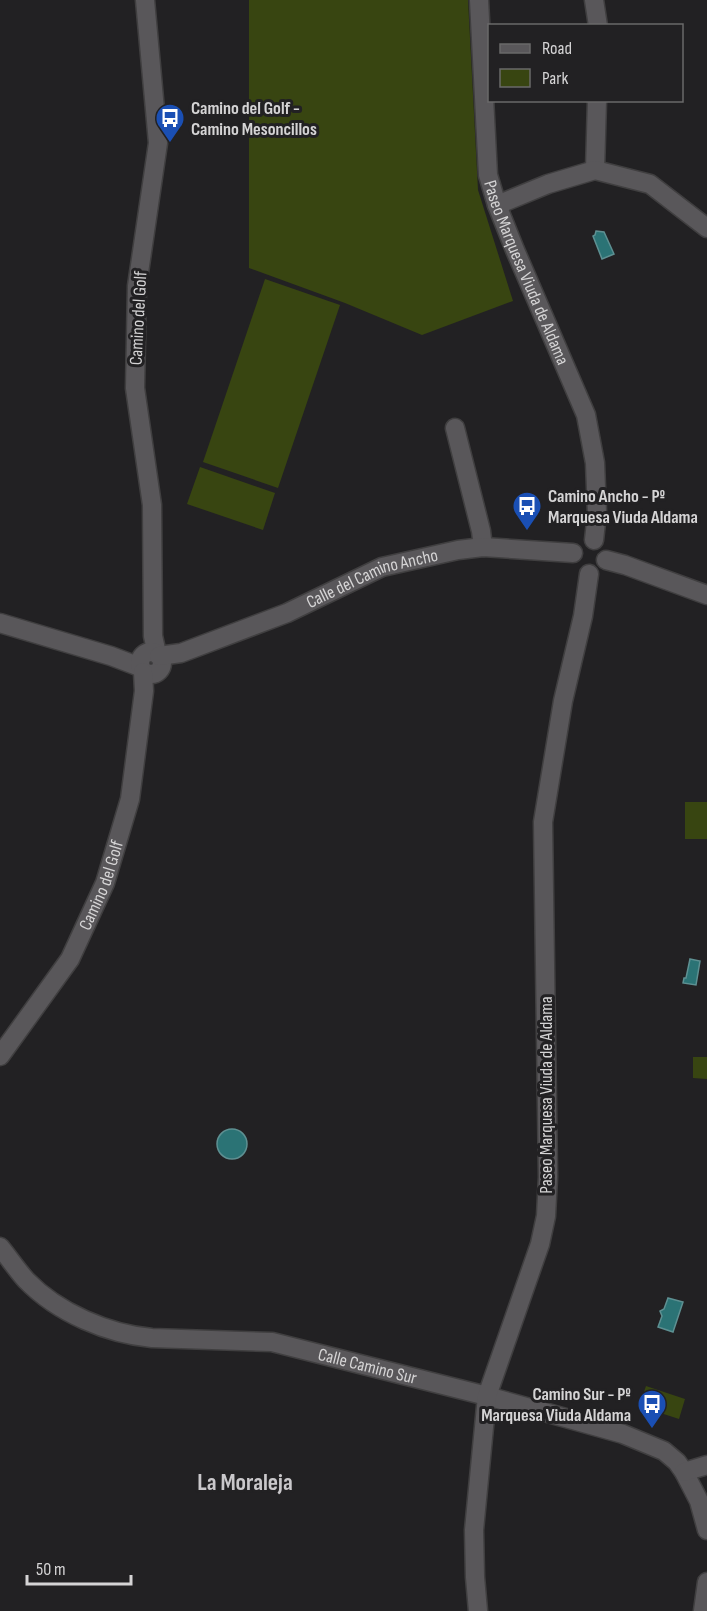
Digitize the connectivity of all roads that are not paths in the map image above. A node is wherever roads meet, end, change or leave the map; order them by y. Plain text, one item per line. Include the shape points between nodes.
1 (145, 0) edge
2 (479, 0) edge
3 (594, 0) edge
4 (598, 24) edge
5 (597, 102) edge
6 (595, 170) junction
7 (497, 205) junction
8 (707, 228) edge
9 (455, 428) dead end
10 (594, 540) junction
11 (483, 547) junction
12 (573, 553) junction
13 (606, 560) junction
14 (589, 574) junction
15 (707, 595) edge
16 (0, 623) edge
17 (150, 663) junction
18 (0, 1056) edge
19 (0, 1247) edge
20 (487, 1396) junction
21 (707, 1465) edge
22 (684, 1472) junction
23 (707, 1530) edge
24 (707, 1582) edge
25 (478, 1611) edge
26 (703, 1611) edge

1 - 17 street, Camino del Golf via 158,143 137,286 135,388 152,505
2 - 7 street, Paseo Marquesa Viuda de Aldama via 488,175
3 - 4 street
5 - 6 street
6 - 7 street
6 - 8 street via 650,184
7 - 10 street, Paseo Marquesa Viuda de Aldama via 586,415 595,463
9 - 11 street
10 - 12 street via 581,542
10 - 13 street via 605,550
11 - 12 street, Calle del Camino Ancho
11 - 17 street, Calle del Camino Ancho via 382,567 287,613
12 - 14 street via 578,569
13 - 14 street via 600,570
13 - 15 street
14 - 20 street, Paseo Marquesa Viuda de Aldama via 543,822 546,1216 540,1244
16 - 17 street via 111,656
17 - 18 street, Camino del Golf via 130,799 105,883 70,959
19 - 20 street, Calle Camino Sur via 27,1281 51,1300 78,1317 134,1336 272,1342
20 - 22 street, Calle Camino Sur via 648,1443 664,1451
20 - 25 street, Paseo Marquesa Viuda de Aldama via 474,1530
21 - 22 street
22 - 23 street, Calle Camino Sur via 699,1501
24 - 26 street

